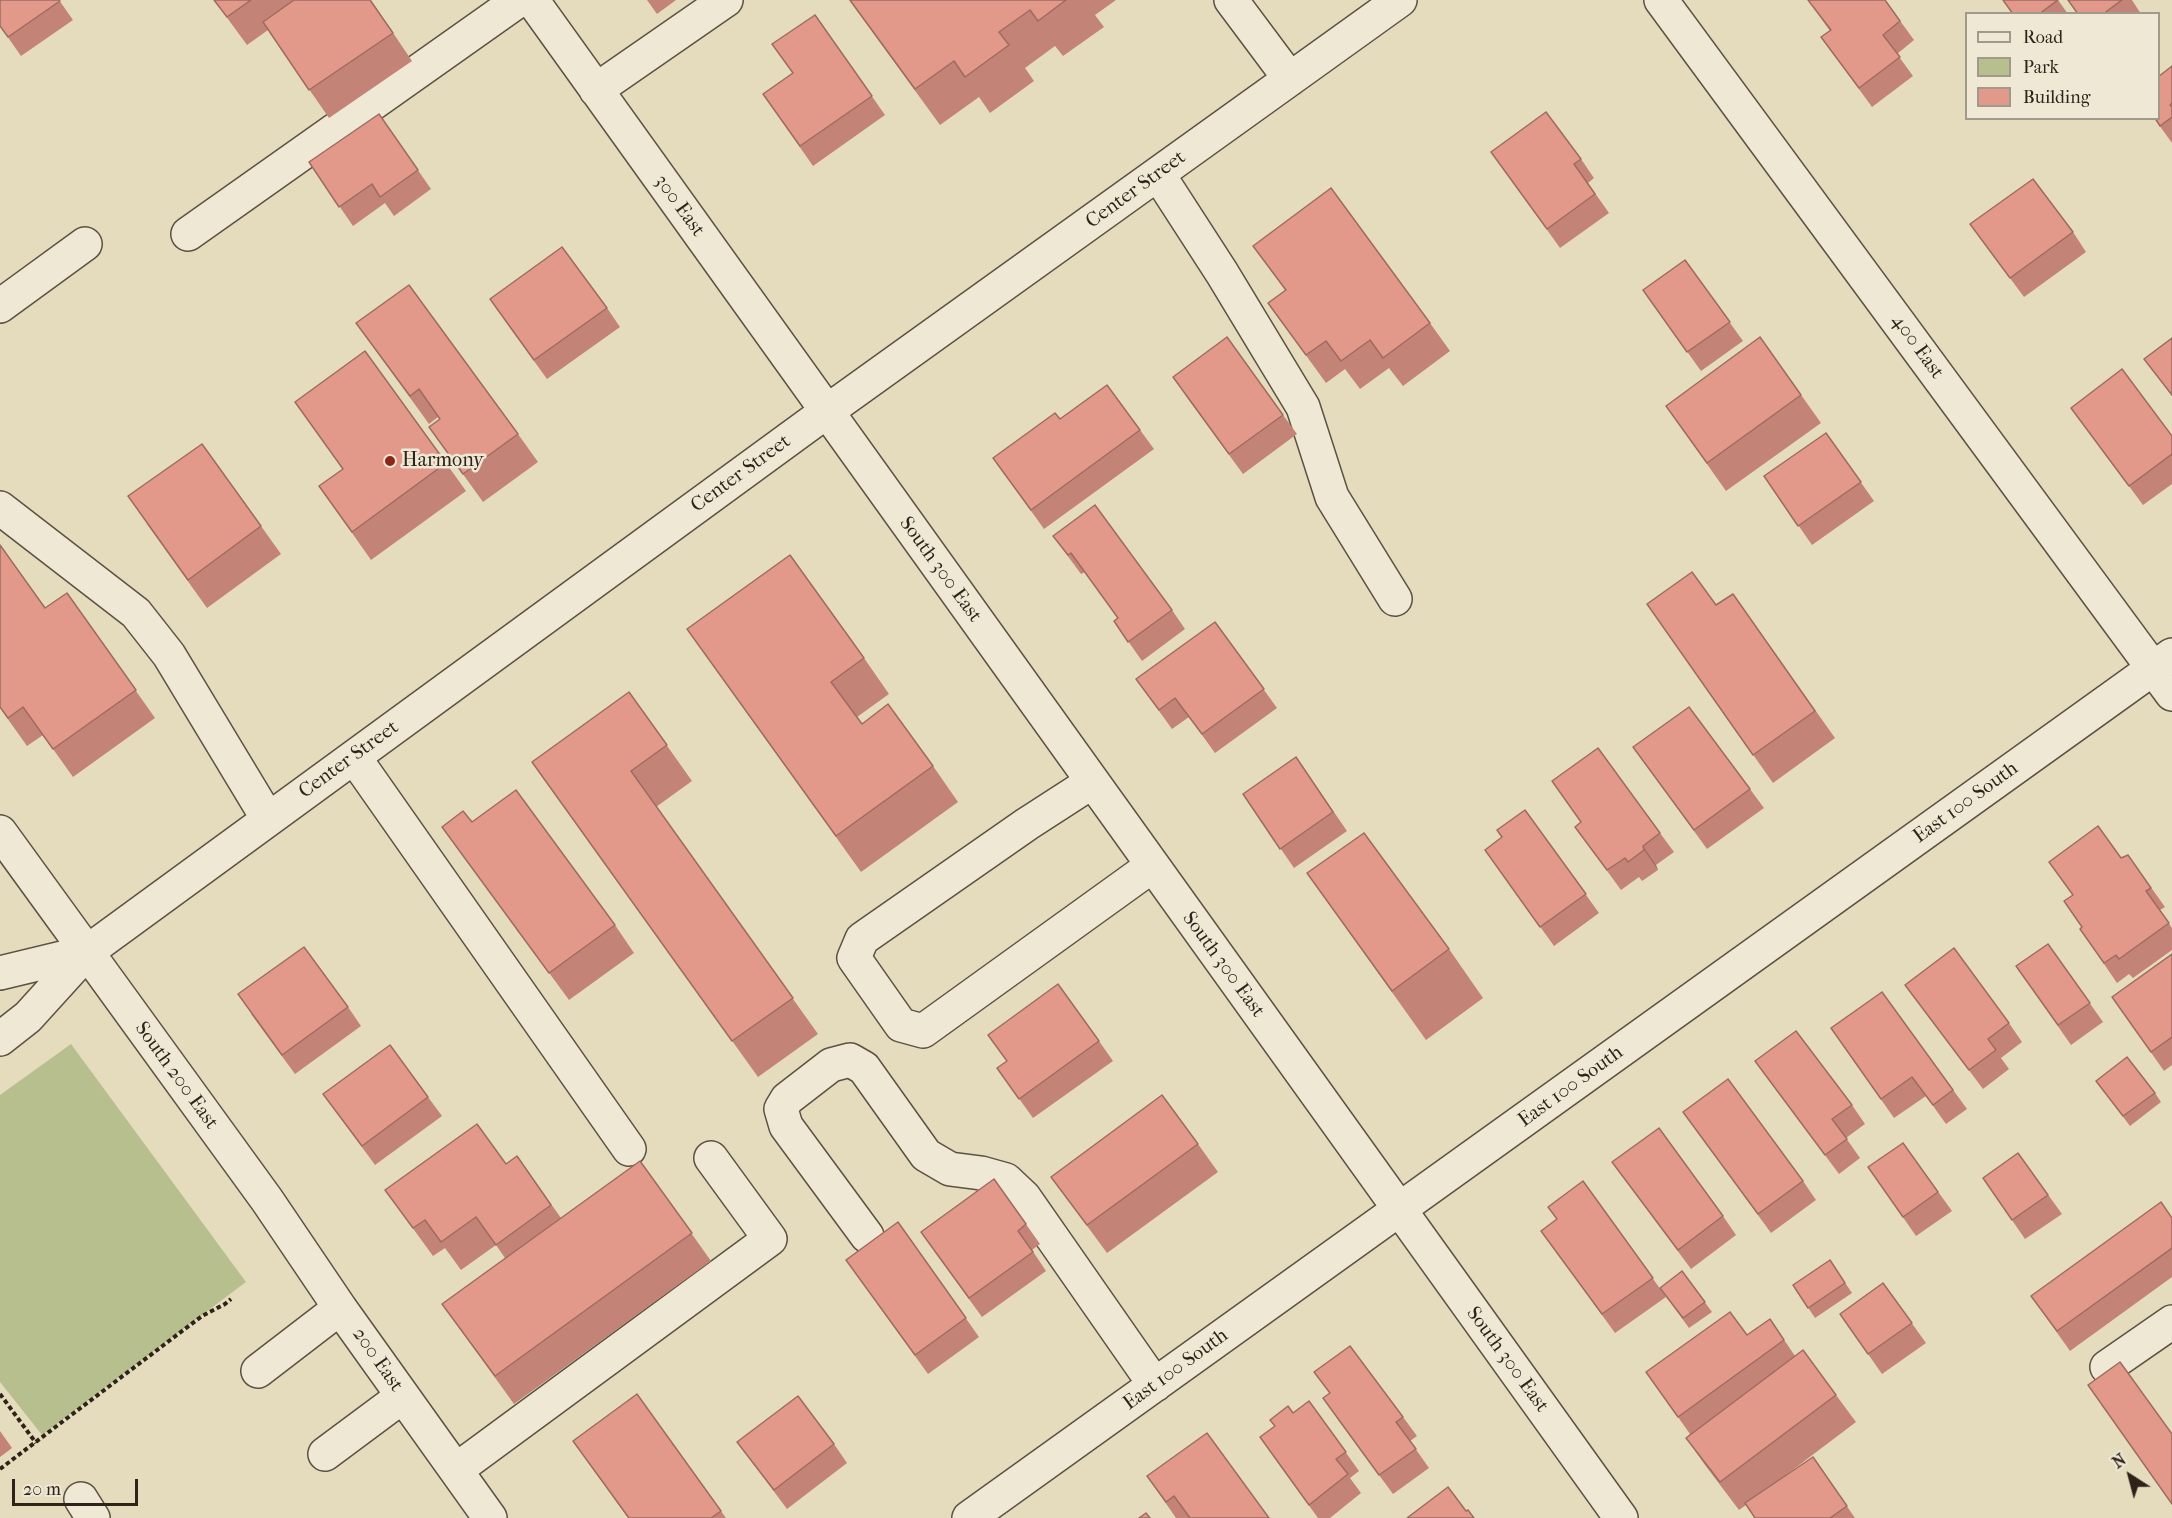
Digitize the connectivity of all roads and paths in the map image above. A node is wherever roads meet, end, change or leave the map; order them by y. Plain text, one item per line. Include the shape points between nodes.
1 (519, 0) edge
2 (532, 0) edge
3 (726, 0) edge
4 (1231, 0) edge
5 (1400, 0) edge
6 (1661, 0) edge
7 (1290, 79) junction
8 (596, 90) junction
9 (1158, 174) junction
10 (188, 234) dead end
11 (85, 244) dead end
12 (0, 306) edge
13 (826, 412) junction
14 (0, 508) edge
15 (90, 578) junction
16 (64, 597) edge
17 (1395, 598) dead end
18 (2166, 672) edge
19 (354, 757) junction
20 (1092, 782) junction
21 (268, 819) junction
22 (0, 832) edge
23 (1152, 866) junction
24 (87, 952) junction
25 (0, 974) edge
26 (0, 1039) edge
27 (629, 1149) dead end
28 (711, 1158) dead end
29 (267, 1200) joint
30 (1399, 1210) junction
31 (867, 1236) dead end
32 (231, 1299) dead end
33 (340, 1308) junction
34 (2172, 1322) edge
35 (2107, 1367) dead end
36 (258, 1371) dead end
37 (1155, 1385) junction
38 (0, 1394) edge
39 (403, 1396) junction
40 (36, 1443) junction
41 (325, 1454) dead end
42 (0, 1469) edge
43 (456, 1470) junction
44 (980, 1515) edge
45 (490, 1518) edge
46 (1621, 1518) edge

1 - 10 street
2 - 8 street, 300 East
3 - 8 street
4 - 7 street
5 - 7 street, Center Street
6 - 18 street, 400 East
7 - 9 street, Center Street
8 - 13 street, 300 East
9 - 13 street, Center Street
9 - 17 street via 1303,407 1332,497
11 - 12 street
13 - 19 street, Center Street
13 - 20 street, South 300 East
14 - 15 street
15 - 16 street
15 - 21 street via 136,613 169,655
18 - 30 street, East 100 South
19 - 21 street, Center Street
19 - 27 street
20 - 23 street, South 300 East
20 - 23 street via 862,939 854,958 901,1025 923,1031
21 - 24 street, Center Street
22 - 24 street, South 200 East
23 - 30 street, South 300 East
24 - 25 street, Center Street
24 - 26 street, Center Street via 28,1017
24 - 29 street, South 200 East
28 - 43 street via 770,1239
29 - 33 street, 200 East
30 - 37 street, East 100 South
30 - 46 street, South 300 East
31 - 37 street via 786,1126 781,1109 831,1065 850,1060 864,1068 926,1155 950,1168 1006,1180 1024,1197
32 - 40 path via 202,1316
33 - 36 street
33 - 39 street, 200 East
34 - 35 street
37 - 44 street, East 100 South
38 - 40 path
39 - 41 street
39 - 43 street, 200 East
40 - 42 path
43 - 45 street, 200 East

